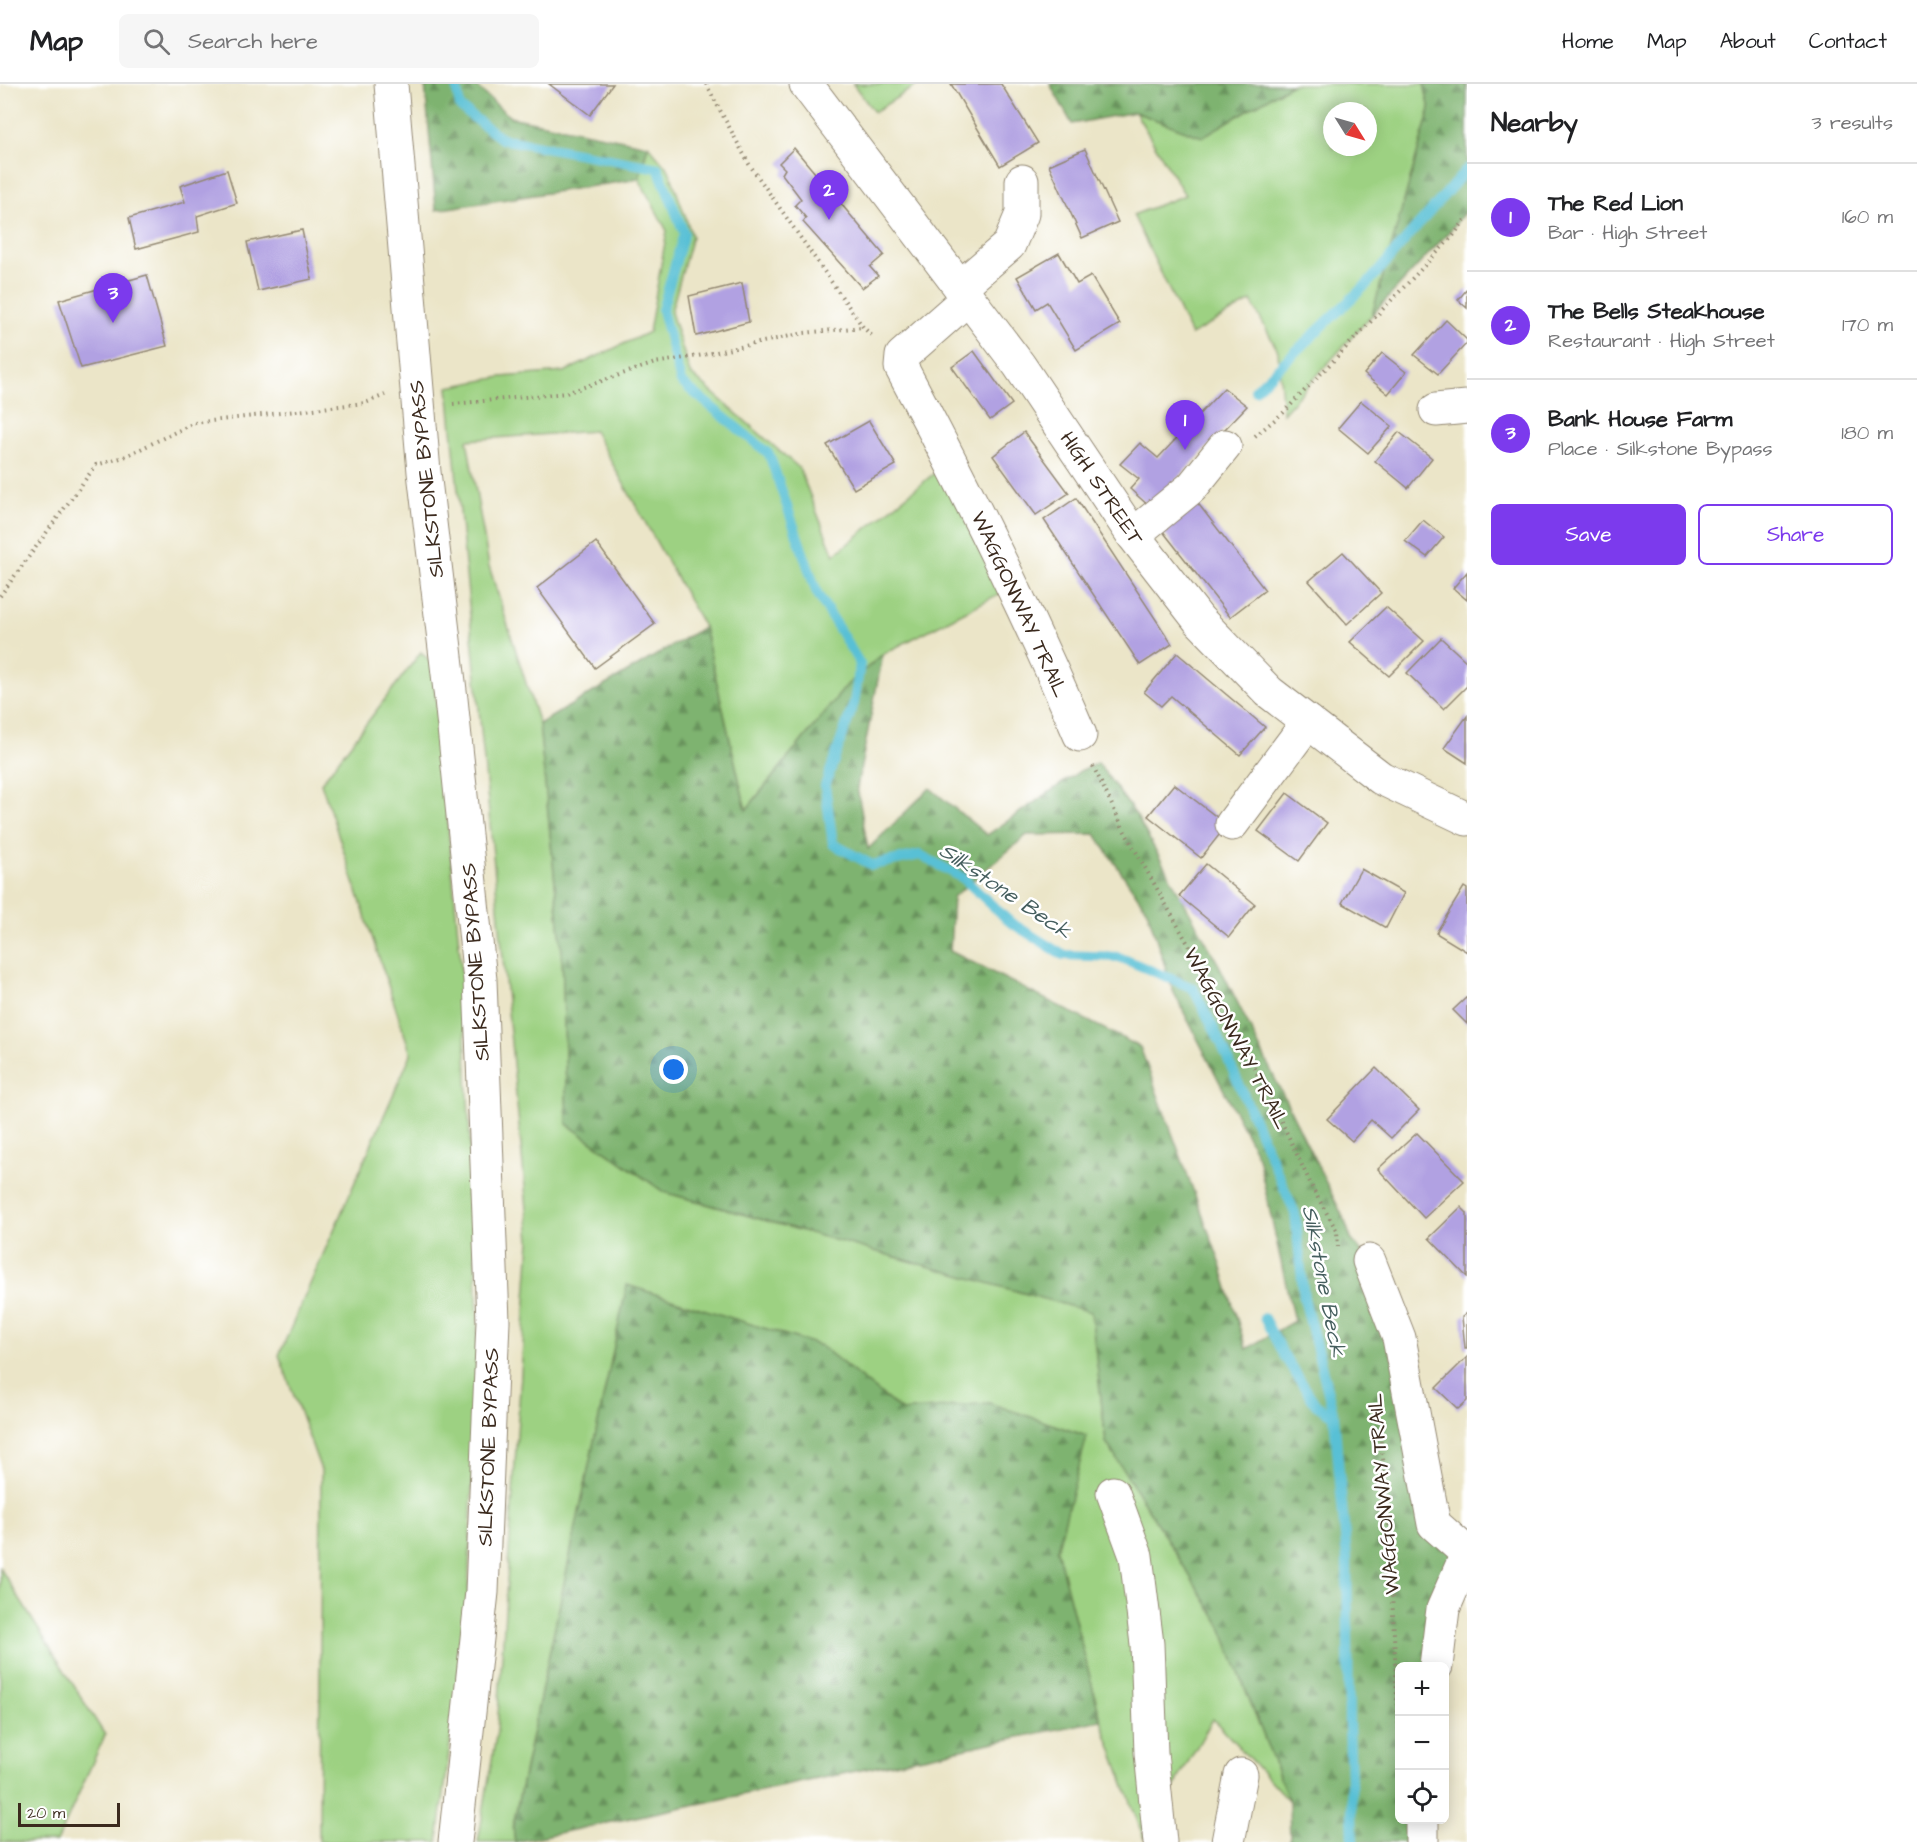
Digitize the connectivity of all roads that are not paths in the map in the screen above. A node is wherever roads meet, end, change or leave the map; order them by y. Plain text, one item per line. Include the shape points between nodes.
1 (391, 84) edge
2 (806, 84) edge
3 (1022, 181) dead end
4 (964, 292) junction
5 (1225, 446) road end
6 (1133, 535) junction
7 (1308, 722) junction
8 (1080, 735) road end
9 (1467, 819) edge
10 (1232, 824) dead end
11 (1354, 1257) road end
12 (1113, 1492) dead end
13 (1467, 1553) edge
14 (1436, 1662) edge
15 (1242, 1775) dead end
16 (1422, 1824) edge
17 (455, 1842) edge
18 (1160, 1842) edge
19 (1228, 1842) edge
20 (1422, 1842) edge

1 - 17 main road, SILKSTONE BYPASS via 418,408 480,980 494,1321 482,1592
2 - 4 main road, HIGH STREET
3 - 4 main road via 1022,214 1009,245
4 - 6 main road, HIGH STREET via 1019,365
4 - 8 main road, WAGGONWAY TRAIL via 902,356 902,367 1008,576
5 - 6 main road via 1192,487
6 - 7 main road, HIGH STREET via 1199,620 1269,692
7 - 9 main road, HIGH STREET via 1381,778
7 - 10 main road
11 - 13 main road via 1399,1338 1434,1524
12 - 18 main road via 1136,1557 1147,1644 1151,1753
13 - 14 main road via 1443,1609
15 - 19 main road
16 - 20 main road

